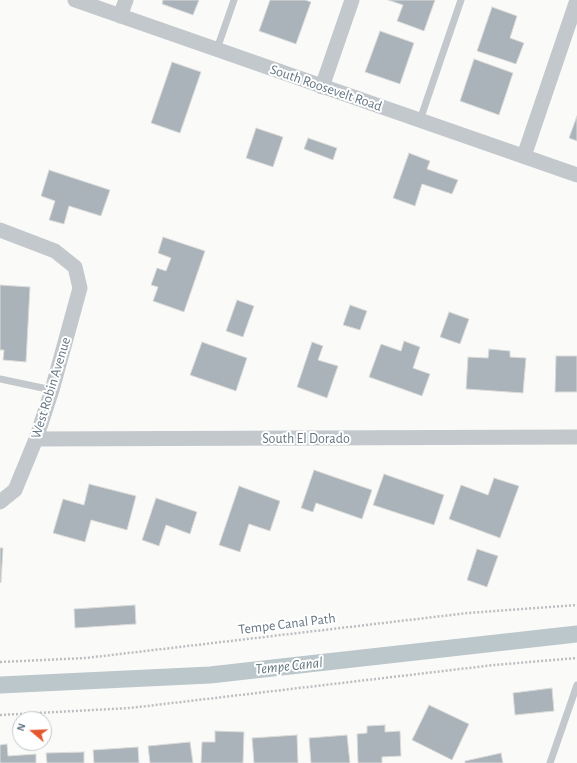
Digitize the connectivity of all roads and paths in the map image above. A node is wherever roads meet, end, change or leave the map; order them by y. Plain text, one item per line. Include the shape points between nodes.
1 (75, 0) edge
2 (126, 0) edge
3 (234, 0) edge
4 (352, 0) edge
5 (461, 0) edge
6 (577, 0) edge
7 (120, 16) junction
8 (217, 49) junction
9 (322, 87) junction
10 (420, 120) junction
11 (524, 156) junction
12 (577, 175) edge
13 (0, 230) edge
14 (0, 379) edge
15 (52, 390) junction
16 (577, 437) edge
17 (36, 439) junction
18 (1, 502) edge
19 (577, 605) edge
20 (577, 658) edge
21 (0, 662) edge
22 (577, 685) edge
23 (0, 715) edge
24 (550, 763) edge

1 - 7 street, South Roosevelt Road
2 - 7 street
3 - 8 lane
4 - 9 street
5 - 10 lane
6 - 11 street
7 - 8 street, South Roosevelt Road
8 - 9 street, South Roosevelt Road
9 - 10 street, South Roosevelt Road
10 - 11 street, South Roosevelt Road
11 - 12 street, South Roosevelt Road
13 - 15 street, West Robin Avenue via 55,251 75,267 80,288
14 - 15 lane
15 - 17 street, West Robin Avenue
16 - 17 street, South El Dorado
17 - 18 street, West Robin Avenue via 15,490
19 - 21 path, Tempe Canal Path via 468,613 86,658
20 - 23 path via 494,665 130,708
22 - 24 lane

